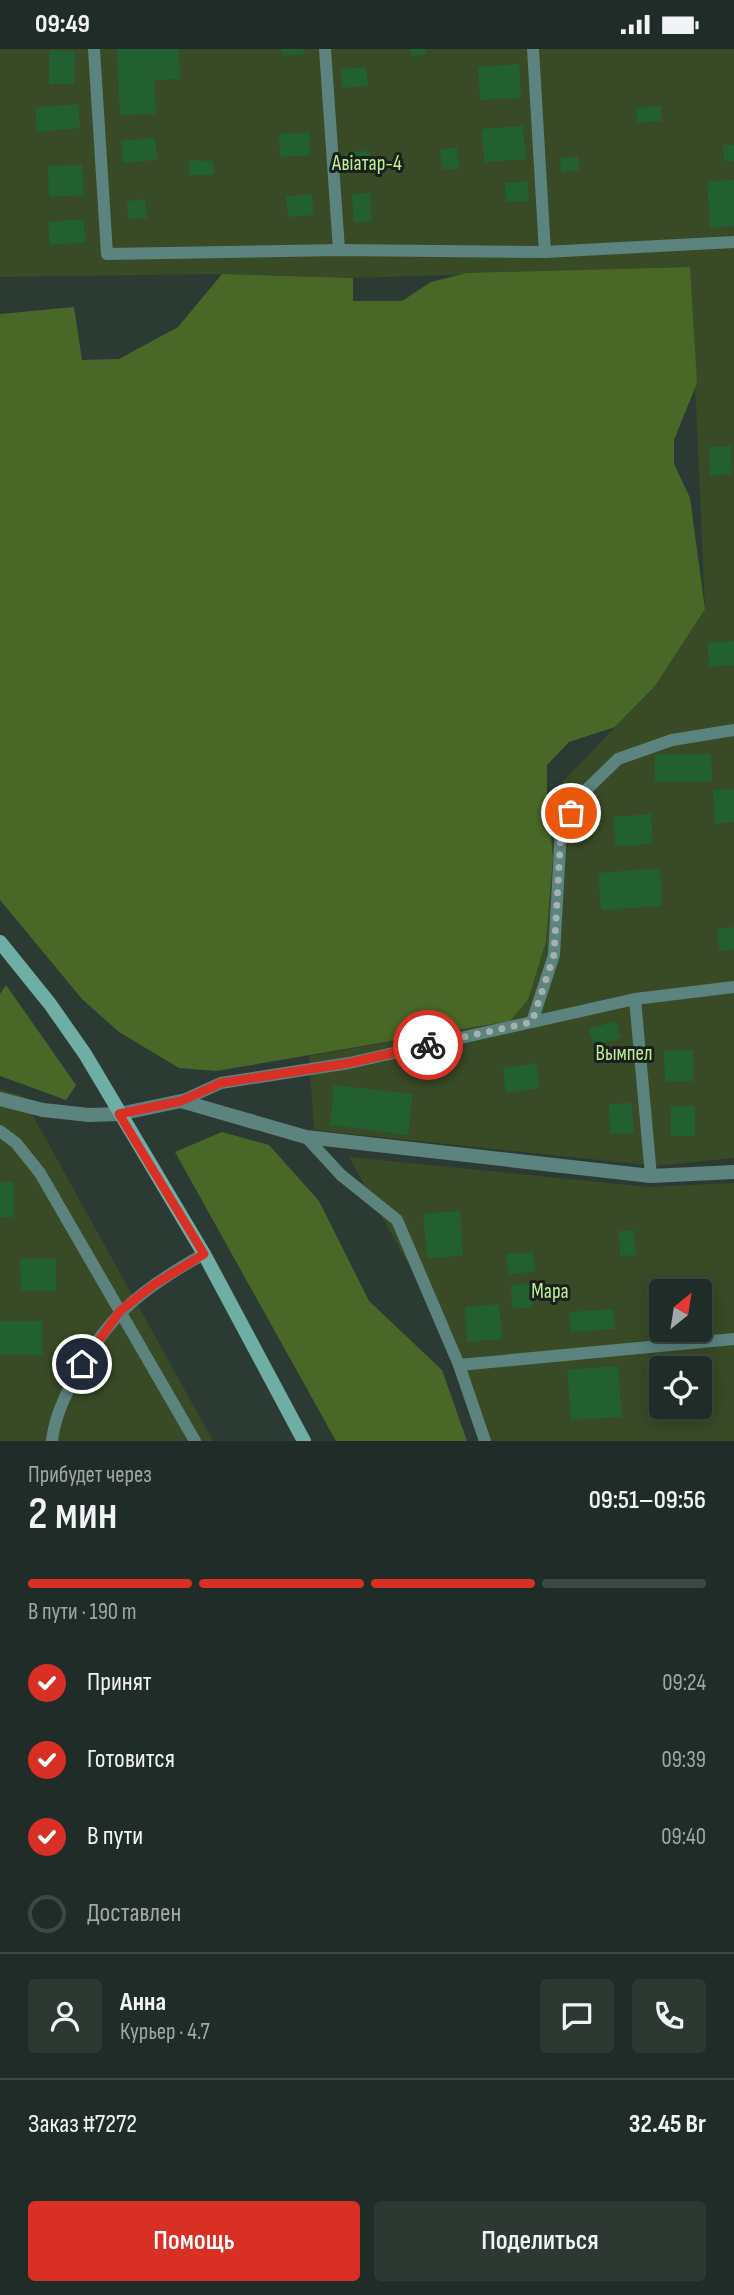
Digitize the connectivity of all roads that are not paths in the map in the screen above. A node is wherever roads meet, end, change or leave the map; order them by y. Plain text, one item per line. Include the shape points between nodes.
1 (94, 49) edge
2 (325, 49) edge
3 (533, 49) edge
4 (734, 242) edge
5 (339, 250) junction
6 (544, 252) junction
7 (734, 730) edge
8 (0, 942) edge
9 (734, 987) edge
10 (635, 999) junction
11 (532, 1022) junction
12 (0, 1099) edge
13 (181, 1101) junction
14 (119, 1114) junction
15 (0, 1131) edge
16 (306, 1137) junction
17 (734, 1172) edge
18 (651, 1176) junction
19 (204, 1254) junction
20 (120, 1311) junction
21 (734, 1339) edge
22 (459, 1365) junction
23 (52, 1441) edge
24 (195, 1441) edge
25 (304, 1441) edge
26 (485, 1441) edge

1 - 5 lane via 107,254
2 - 5 lane
3 - 6 lane
4 - 6 lane
5 - 6 lane
7 - 11 lane via 672,740 618,759 581,795 561,831 554,955
8 - 14 street via 85,1054
9 - 10 lane
10 - 11 lane
10 - 18 lane
11 - 13 lane via 349,1063 221,1083
12 - 14 street via 65,1113
13 - 14 street
13 - 16 street
14 - 19 street
15 - 20 lane via 34,1165
16 - 18 street
16 - 22 lane via 341,1175 397,1220
17 - 18 street
19 - 20 lane
19 - 25 street
20 - 23 lane via 82,1364 62,1403
20 - 24 lane
21 - 22 lane
22 - 26 lane

